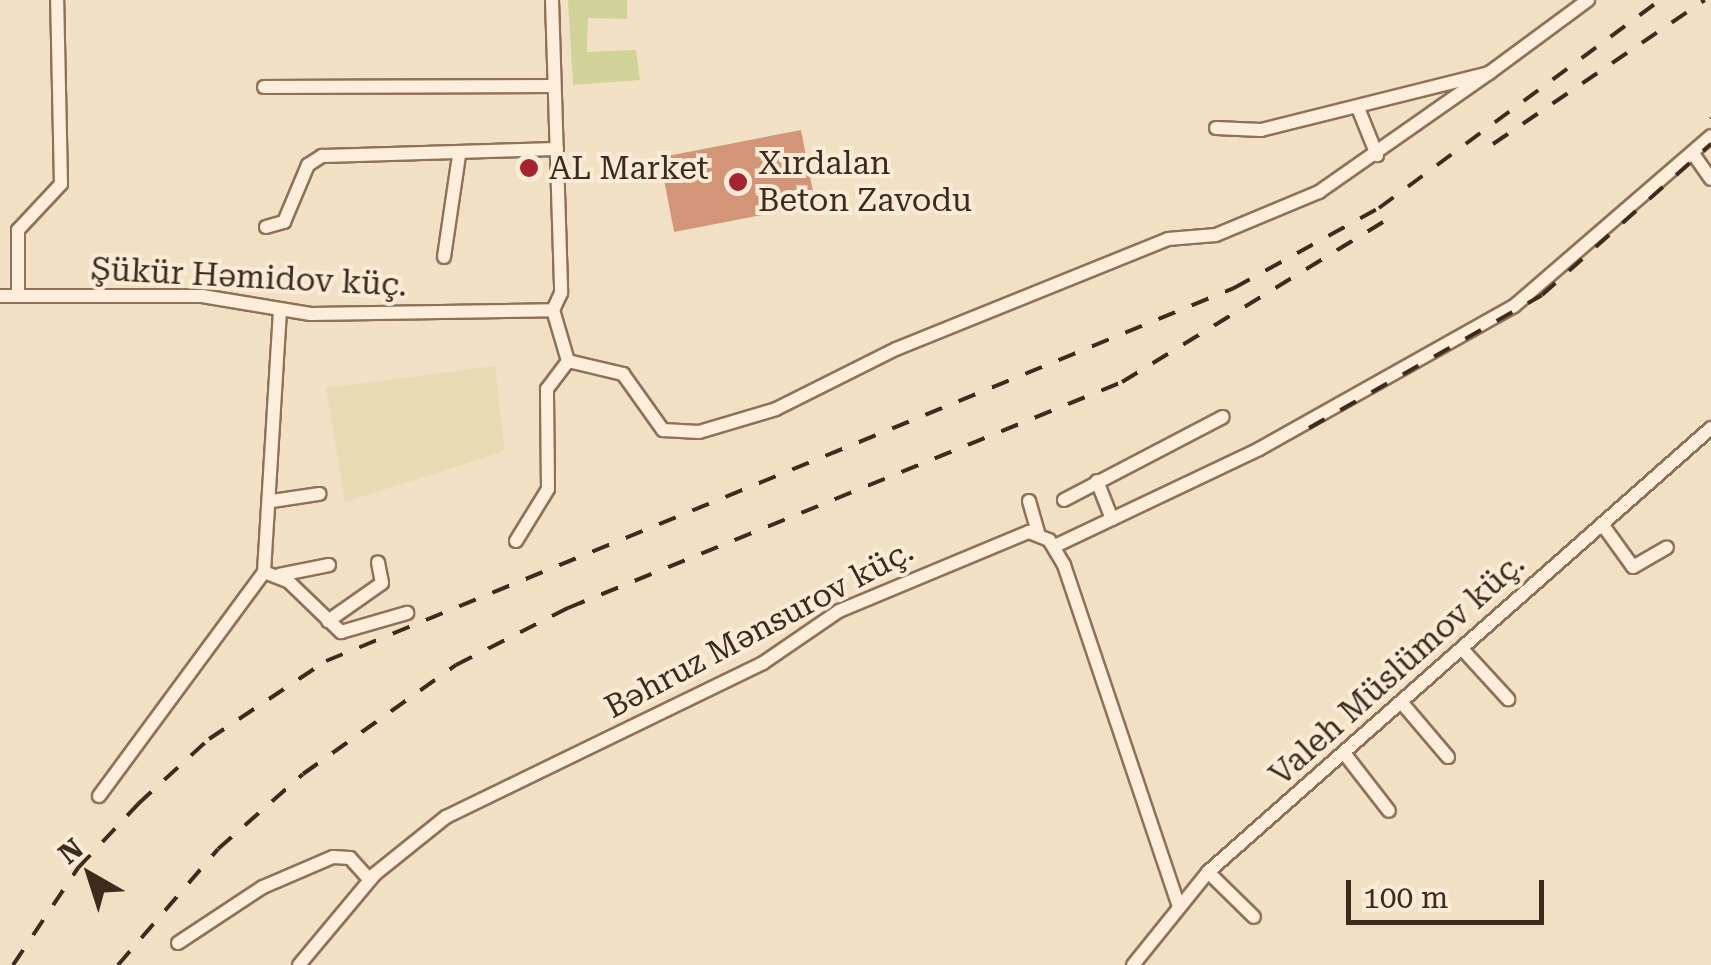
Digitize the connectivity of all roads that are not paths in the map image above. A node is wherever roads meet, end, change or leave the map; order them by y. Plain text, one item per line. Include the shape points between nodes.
1 (57, 0) edge
2 (552, 0) edge
3 (1588, 0) edge
4 (1489, 73) junction
5 (264, 86) dead end
6 (554, 86) junction
7 (1358, 108) junction
8 (1216, 128) dead end
9 (1711, 136) edge
10 (557, 149) junction
11 (1378, 155) junction
12 (1694, 155) junction
13 (459, 156) junction
14 (1711, 179) edge
15 (266, 227) dead end
16 (444, 257) dead end
17 (0, 296) edge
18 (18, 296) junction
19 (553, 310) junction
20 (280, 312) junction
21 (568, 362) junction
22 (1223, 417) dead end
23 (1711, 428) edge
24 (1096, 482) junction
25 (319, 494) dead end
26 (272, 500) junction
27 (1064, 500) dead end
28 (1029, 501) dead end
29 (1112, 519) junction
30 (1602, 524) junction
31 (1038, 533) junction
32 (516, 541) dead end
33 (1055, 546) junction
34 (1668, 547) dead end
35 (378, 562) dead end
36 (329, 566) dead end
37 (264, 572) junction
38 (279, 575) junction
39 (407, 613) dead end
40 (328, 621) junction
41 (1462, 650) junction
42 (1508, 698) dead end
43 (1402, 704) junction
44 (1344, 754) junction
45 (1448, 758) dead end
46 (99, 796) dead end
47 (1389, 811) dead end
48 (1208, 872) junction
49 (370, 879) junction
50 (1178, 903) junction
51 (1254, 917) dead end
52 (178, 942) dead end
53 (299, 965) edge
54 (1133, 965) edge

1 - 18 street via 61,184 18,230
2 - 6 street
3 - 4 street
4 - 7 street
4 - 11 street
5 - 6 street
6 - 10 street
7 - 8 street via 1261,130
7 - 11 street
9 - 12 street
10 - 13 street
10 - 19 street via 561,293
11 - 21 street via 1319,192 1216,236 1168,240 896,349 762,414 699,432 663,430 624,374
12 - 14 street
12 - 29 street via 1514,306 1259,449
13 - 15 street via 322,156 308,164 284,222
13 - 16 street
17 - 18 street, Şükür Həmidov küç.
18 - 20 street, Şükür Həmidov küç. via 202,296
19 - 20 street, Şükür Həmidov küç.
19 - 21 street
20 - 26 street
21 - 32 street via 547,389 548,489
22 - 24 street
23 - 30 street, Valeh Müslümov küç.
24 - 27 street
24 - 29 street
25 - 26 street
26 - 37 street
28 - 31 street
29 - 33 street
30 - 34 street via 1633,567
30 - 41 street, Valeh Müslümov küç.
31 - 33 street
31 - 49 street, Bəhruz Mənsurov küç. via 1018,533 839,611 763,663 446,817
33 - 50 street
35 - 40 street via 382,582
36 - 38 street
37 - 38 street
37 - 46 street
38 - 40 street
39 - 40 street via 352,633
41 - 42 street
41 - 43 street, Valeh Müslümov küç.
43 - 44 street, Valeh Müslümov küç.
43 - 45 street
44 - 47 street
44 - 48 street, Valeh Müslümov küç.
48 - 50 street, Valeh Müslümov küç.
48 - 51 street
49 - 52 street via 350,858 333,857 263,887
49 - 53 street, Bəhruz Mənsurov küç.
50 - 54 street, Valeh Müslümov küç.

